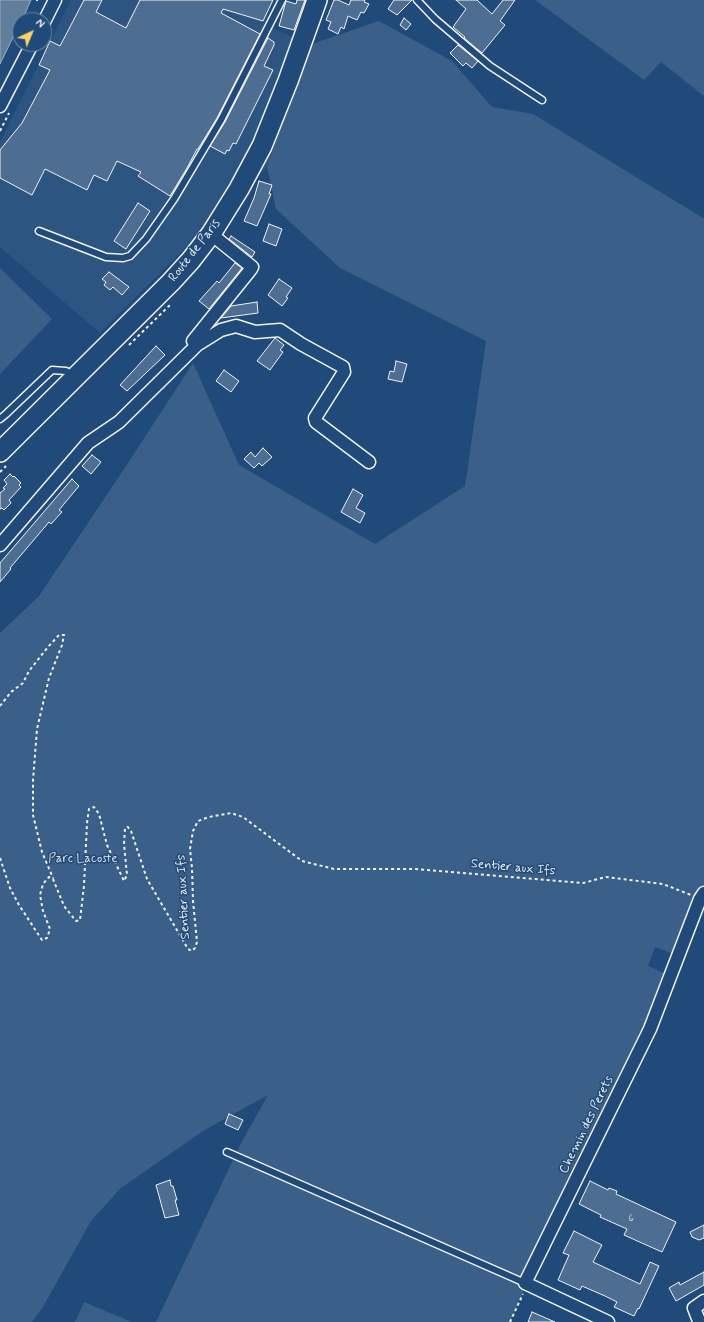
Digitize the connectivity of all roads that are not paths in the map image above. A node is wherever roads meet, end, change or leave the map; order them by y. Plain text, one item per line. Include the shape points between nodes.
1 (56, 0) edge
2 (282, 0) edge
3 (317, 0) edge
4 (417, 0) edge
5 (49, 12) edge
6 (28, 52) edge
7 (542, 100) dead end
8 (0, 106) edge
9 (38, 231) dead end
10 (211, 234) junction
11 (197, 346) junction
12 (76, 377) junction
13 (0, 419) edge
14 (0, 452) edge
15 (369, 462) dead end
16 (0, 545) edge
17 (702, 896) edge
18 (227, 1152) dead end
19 (526, 1284) junction
20 (704, 1301) edge
21 (608, 1322) edge
22 (702, 1322) edge

1 - 5 street
2 - 9 lane via 221,120 174,199 146,239 130,256 106,257
3 - 10 main road, Route de Paris via 262,146 243,183
4 - 7 lane via 435,19 490,66
6 - 8 street
10 - 11 street via 252,267 193,341
10 - 12 main road, Route de Paris via 171,282
11 - 15 street via 221,330 236,326 255,332 280,330 343,367 344,372 314,418
11 - 16 street via 119,422 88,443
12 - 13 lane via 66,371 52,370
12 - 14 main road, Route de Paris
17 - 19 street, Chemin des Perets via 650,1029
18 - 19 lane
19 - 21 street
20 - 22 street via 694,1308 699,1321

